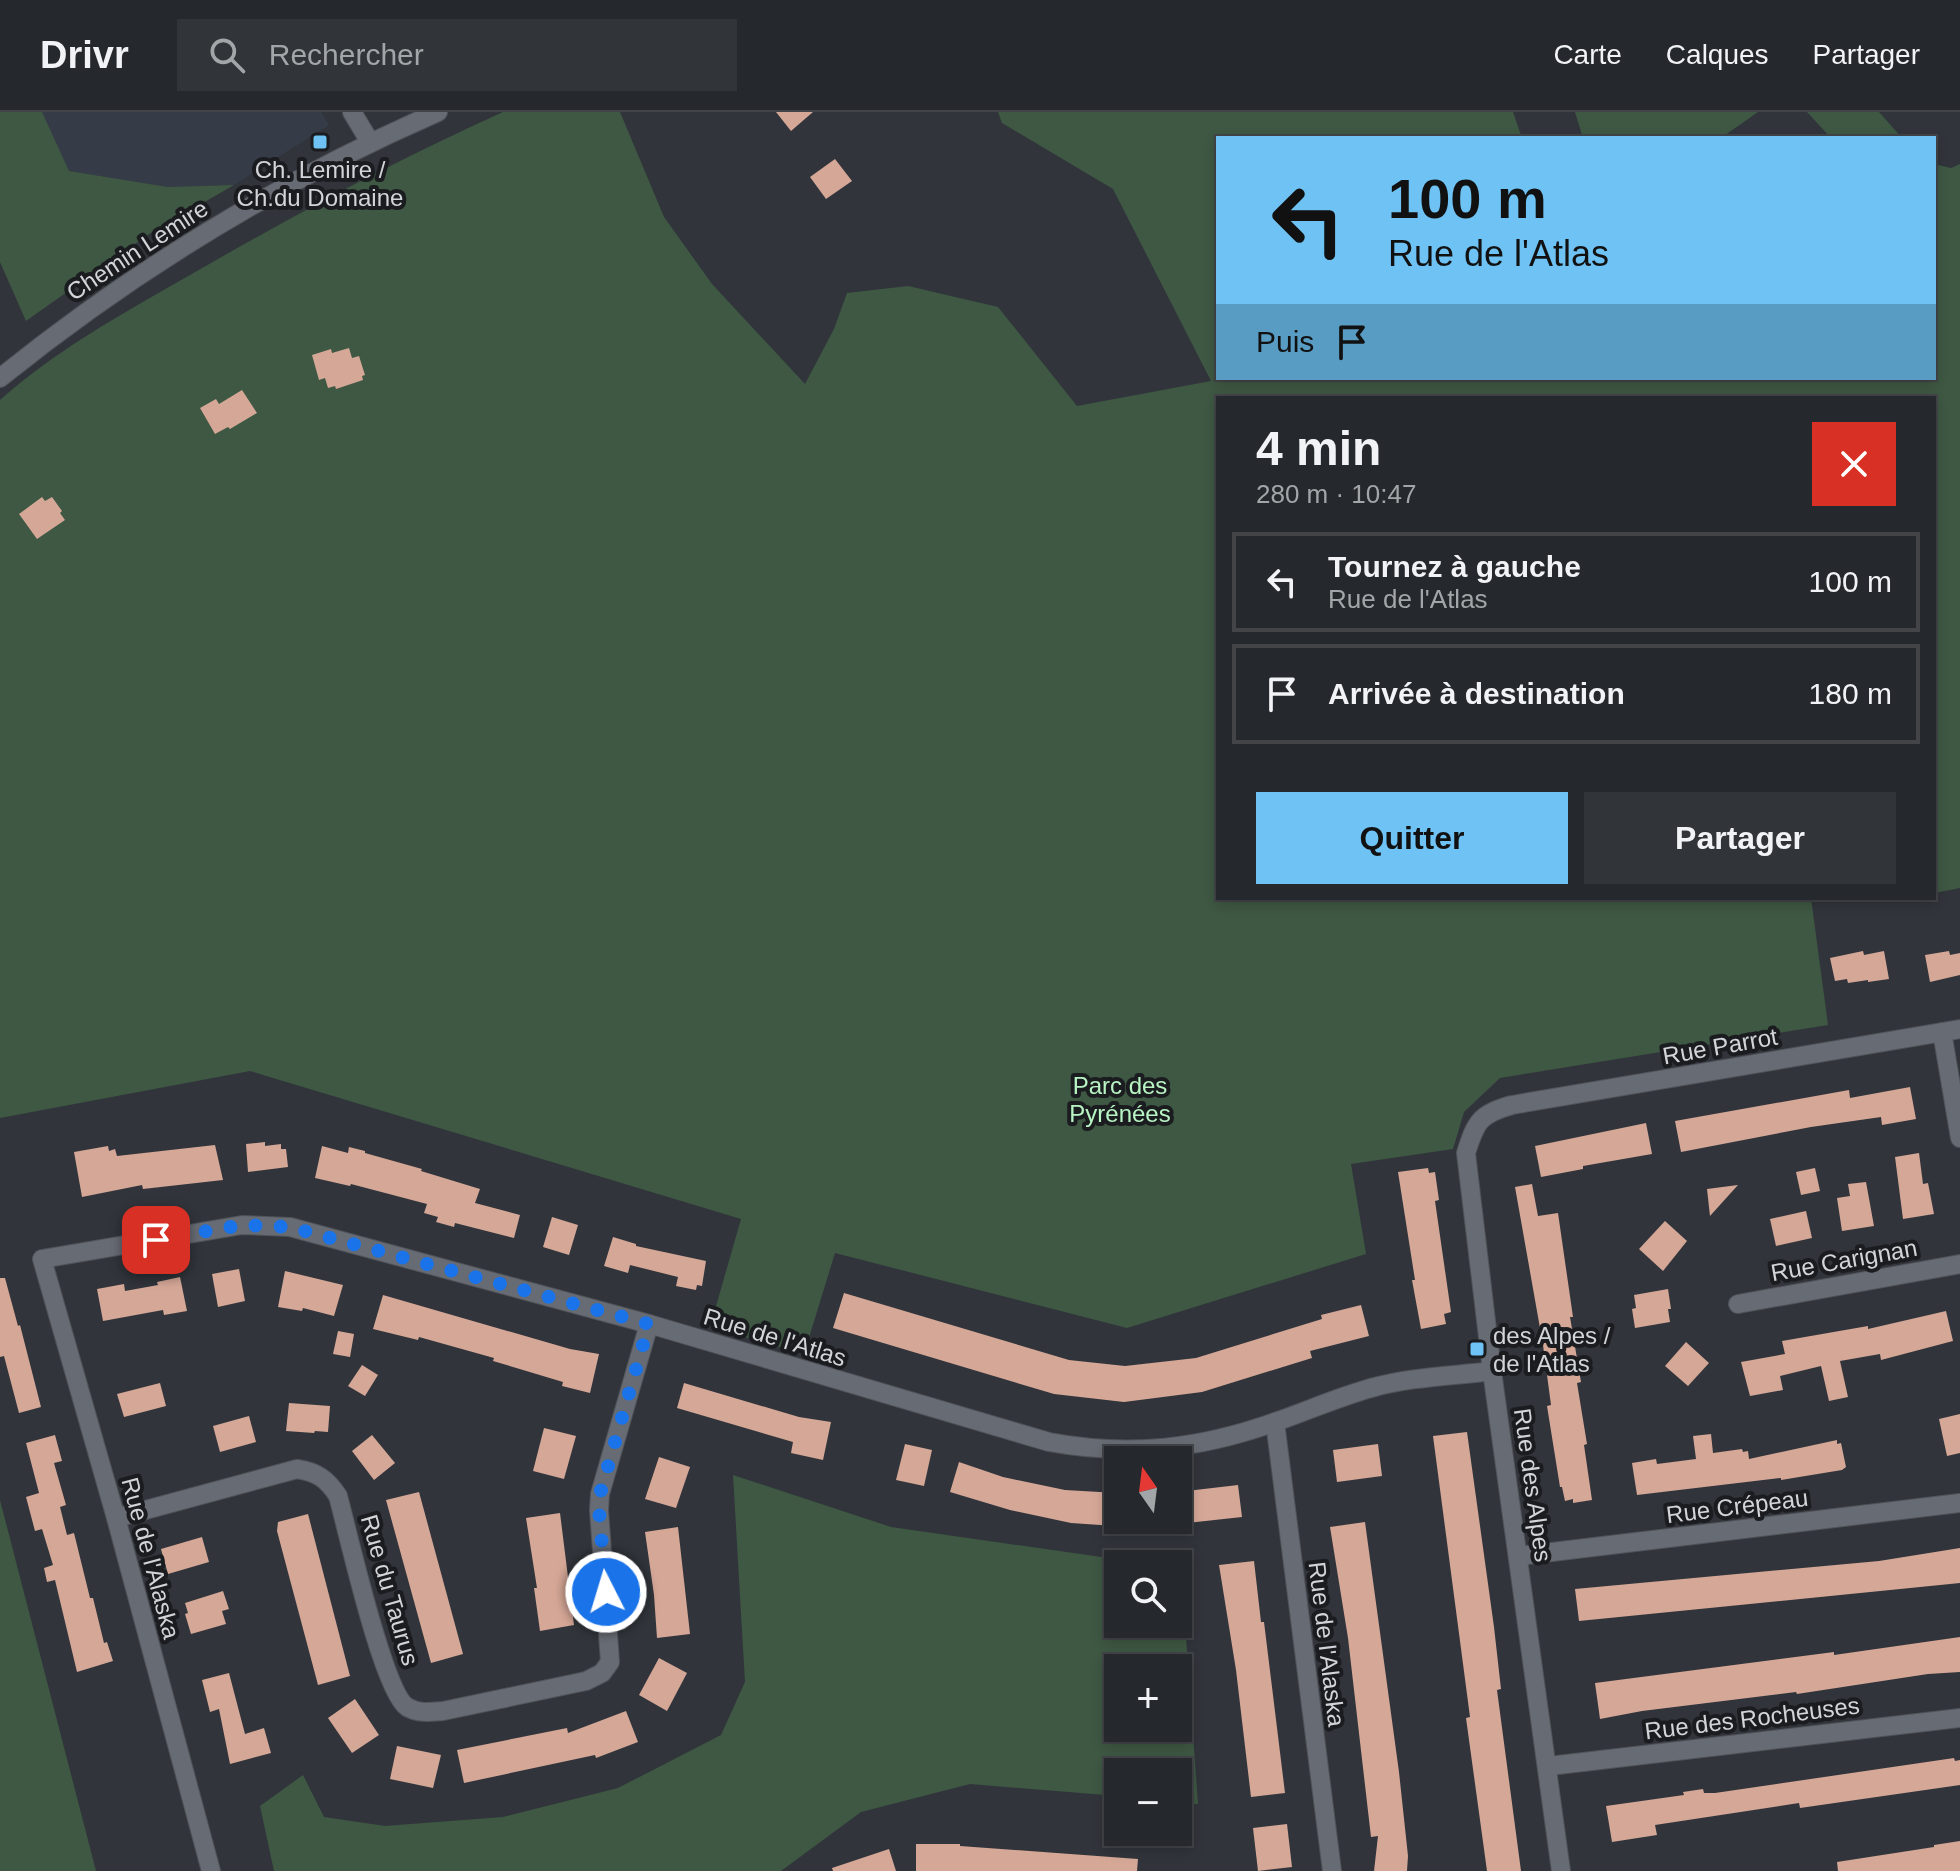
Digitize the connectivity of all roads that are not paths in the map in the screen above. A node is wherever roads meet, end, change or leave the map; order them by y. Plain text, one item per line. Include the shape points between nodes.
1 (352, 112) edge
2 (438, 112) edge
3 (370, 142) junction
4 (0, 378) edge
5 (1951, 1031) edge
6 (1488, 1112) joint
7 (1960, 1138) edge
8 (42, 1259) joint
9 (1960, 1264) edge
10 (1738, 1304) dead end
11 (649, 1324) junction
12 (1492, 1371) junction
13 (1275, 1422) junction
14 (1960, 1503) edge
15 (116, 1518) junction
16 (1519, 1556) junction
17 (1960, 1718) edge
18 (1549, 1766) junction
19 (211, 1871) edge
20 (1332, 1871) edge
21 (1561, 1871) edge

1 - 3 street
2 - 3 street, Chemin Lemire
3 - 4 street, Chemin Lemire via 169,254
5 - 6 street, Rue Parrot
5 - 7 street
6 - 12 street, Rue des Alpes via 1473,1131 1466,1153
8 - 11 street, Rue de l'Atlas via 267,1224
8 - 15 street, Rue de l'Alaska
9 - 10 street, Rue Carignan
11 - 13 street, Rue de l'Atlas via 1082,1448 1113,1452 1182,1446
11 - 15 street, Rue du Taurus via 600,1494 610,1662 586,1681 443,1711 423,1713 405,1706 387,1674 338,1496 330,1483 309,1471 297,1469
12 - 13 street, Rue de l'Atlas via 1373,1387
12 - 16 street, Rue des Alpes
13 - 20 street, Rue de l'Alaska
14 - 16 street, Rue Crépeau
15 - 19 street, Rue de l'Alaska
16 - 18 street, Rue des Alpes
17 - 18 street, Rue des Rocheuses
18 - 21 street, Rue des Alpes

